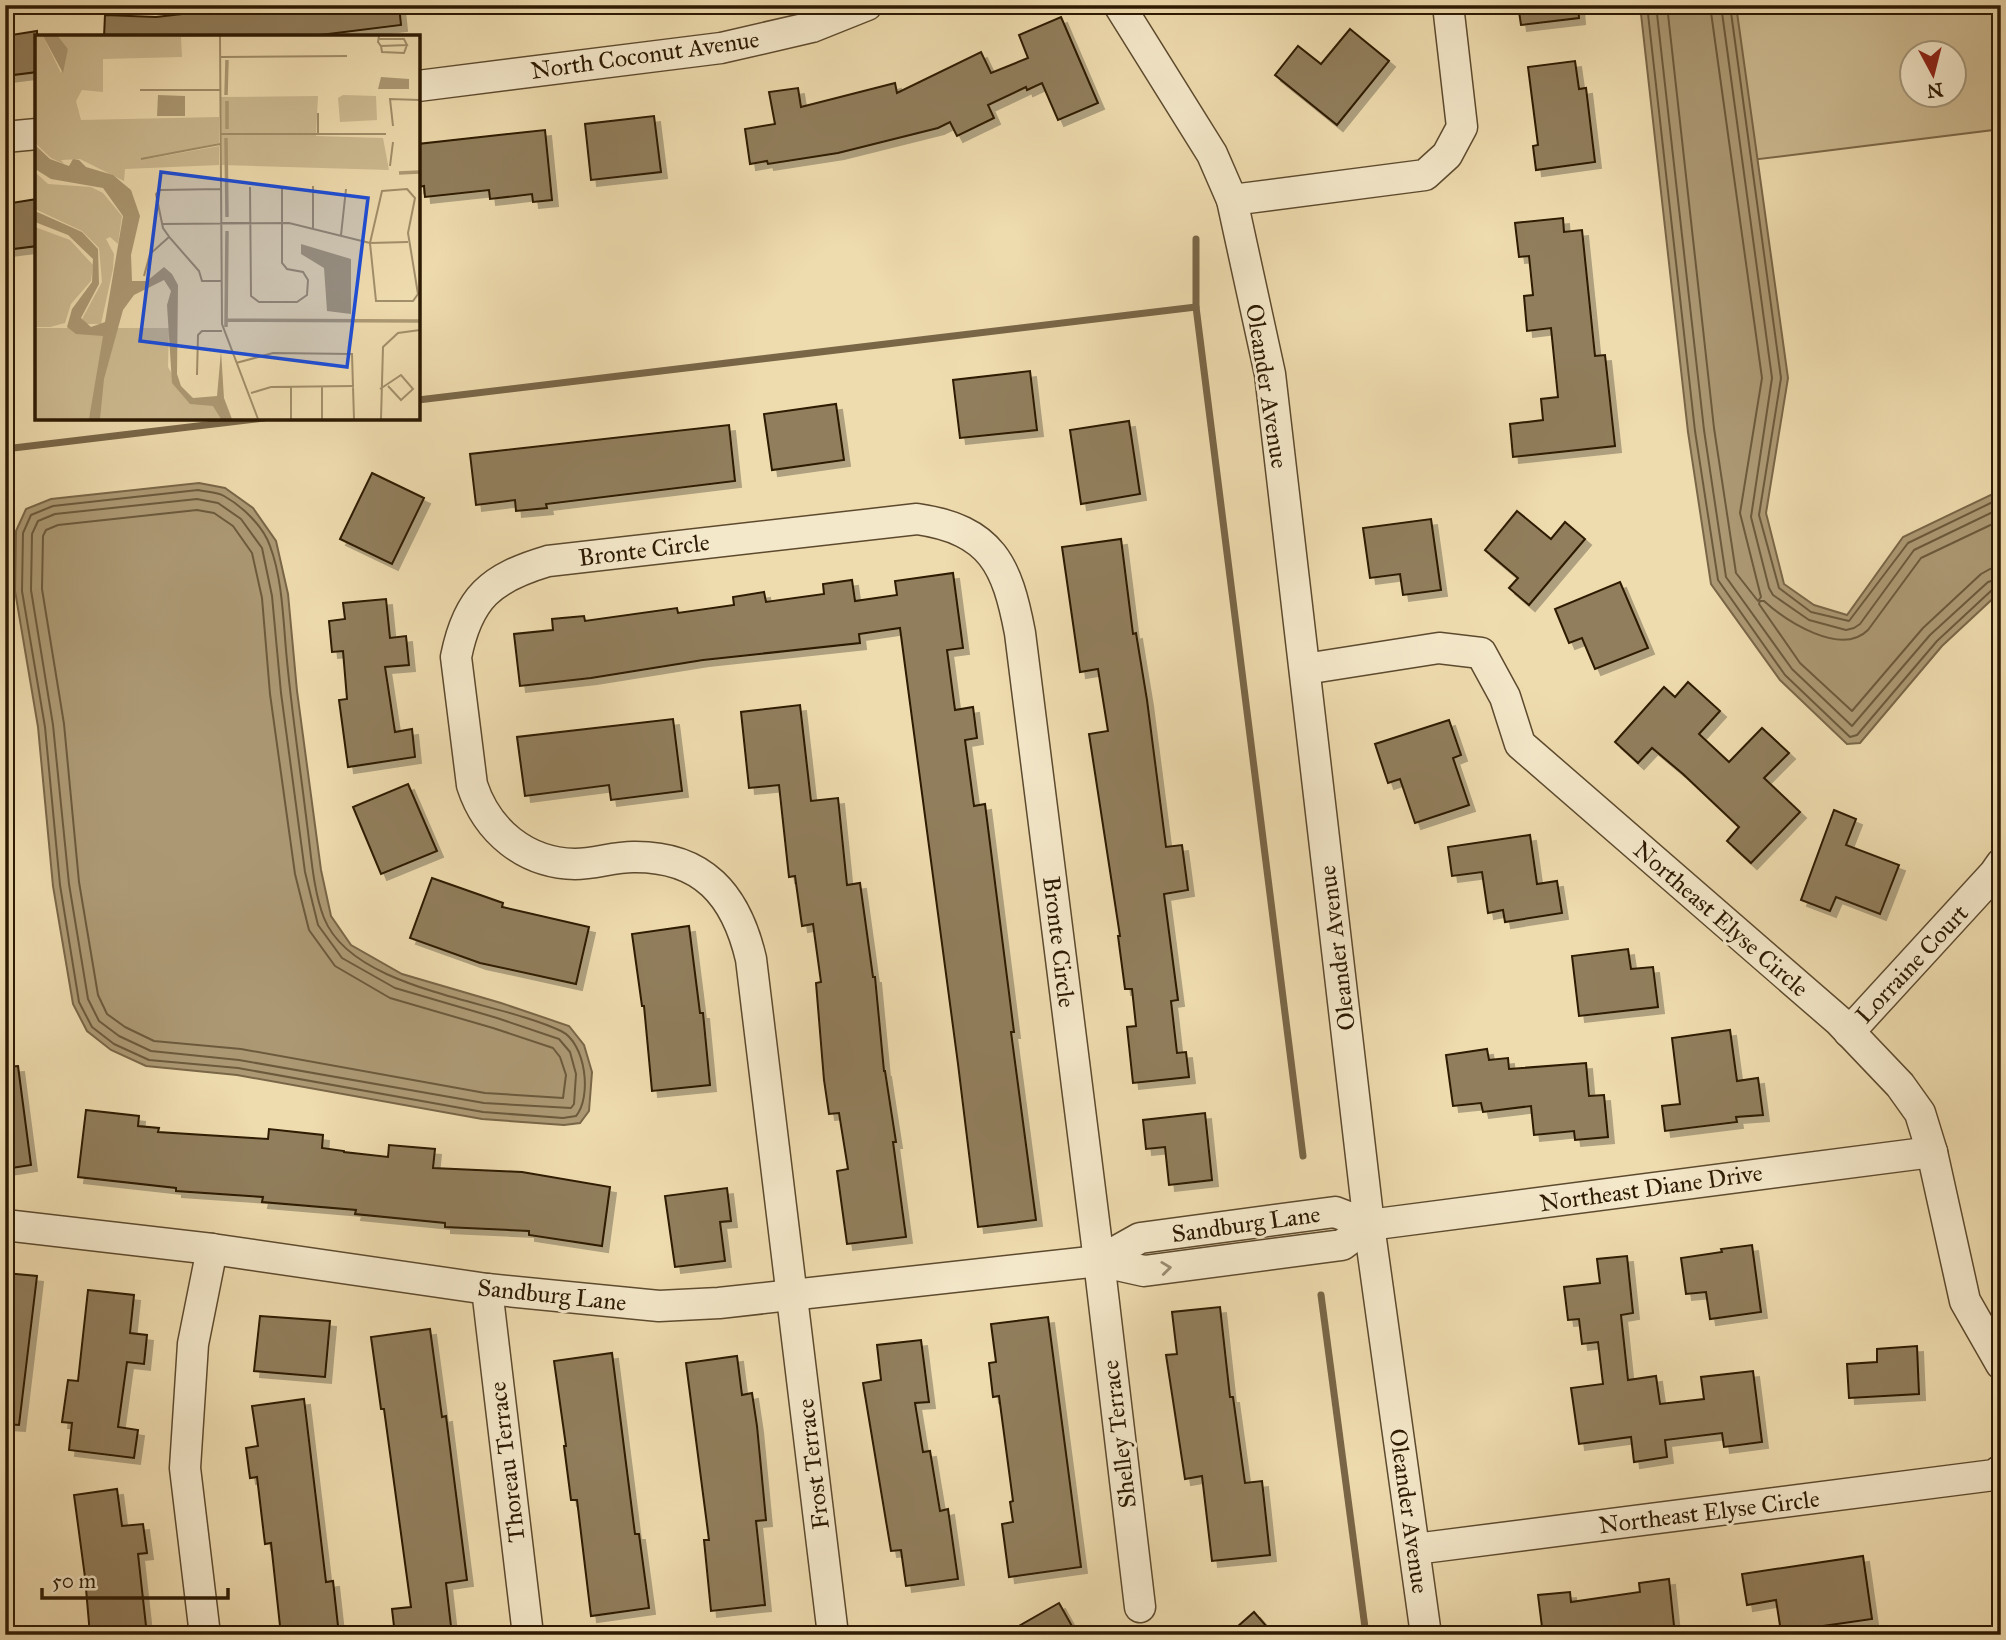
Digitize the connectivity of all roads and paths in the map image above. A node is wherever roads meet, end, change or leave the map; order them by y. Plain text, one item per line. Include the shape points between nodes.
1 (867, 5) edge
2 (1119, 5) edge
3 (1448, 5) edge
4 (420, 86) edge
5 (35, 134) edge
6 (5, 137) edge
7 (1232, 200) junction
8 (1305, 669) junction
9 (2001, 864) edge
10 (1849, 1032) junction
11 (1932, 1152) junction
12 (1369, 1225) junction
13 (5, 1226) edge
14 (212, 1249) junction
15 (1099, 1261) junction
16 (487, 1289) junction
17 (793, 1294) junction
18 (2001, 1364) edge
19 (2001, 1470) edge
20 (1415, 1549) junction
21 (1140, 1607) dead end
22 (205, 1635) edge
23 (528, 1635) edge
24 (833, 1635) edge
25 (1426, 1635) edge

1 - 4 street, North Coconut Avenue via 812,27 722,48
2 - 7 street, Oleander Avenue via 1212,154
3 - 7 street via 1462,127 1447,155 1425,174
5 - 6 street
7 - 8 street, Oleander Avenue via 1270,374
8 - 10 street, Northeast Elyse Circle via 1439,648 1481,653 1505,697 1520,744
8 - 12 street, Oleander Avenue
9 - 10 street, Lorraine Court
10 - 11 street, Northeast Elyse Circle via 1900,1084 1920,1113
11 - 12 street, Northeast Diane Drive
11 - 18 street, Northeast Elyse Circle via 1965,1301
12 - 15 street, Sandburg Lane via 1342,1245 1144,1271
12 - 20 street, Oleander Avenue
13 - 14 street, Sandburg Lane
14 - 16 street, Sandburg Lane
14 - 22 street via 193,1344 186,1468
15 - 17 street, Sandburg Lane
15 - 17 street, Bronte Circle via 1020,633 1013,593 999,562 961,530 917,519 548,561 520,569 487,590 476,604 456,657 478,804 492,826 528,854 577,864 632,857 663,859 701,875 730,904 751,959
15 - 21 street, Shelley Terrace
16 - 17 street, Sandburg Lane via 659,1306
16 - 23 street, Thoreau Terrace
17 - 24 street, Frost Terrace
19 - 20 street, Northeast Elyse Circle via 1994,1475
20 - 25 street, Oleander Avenue

